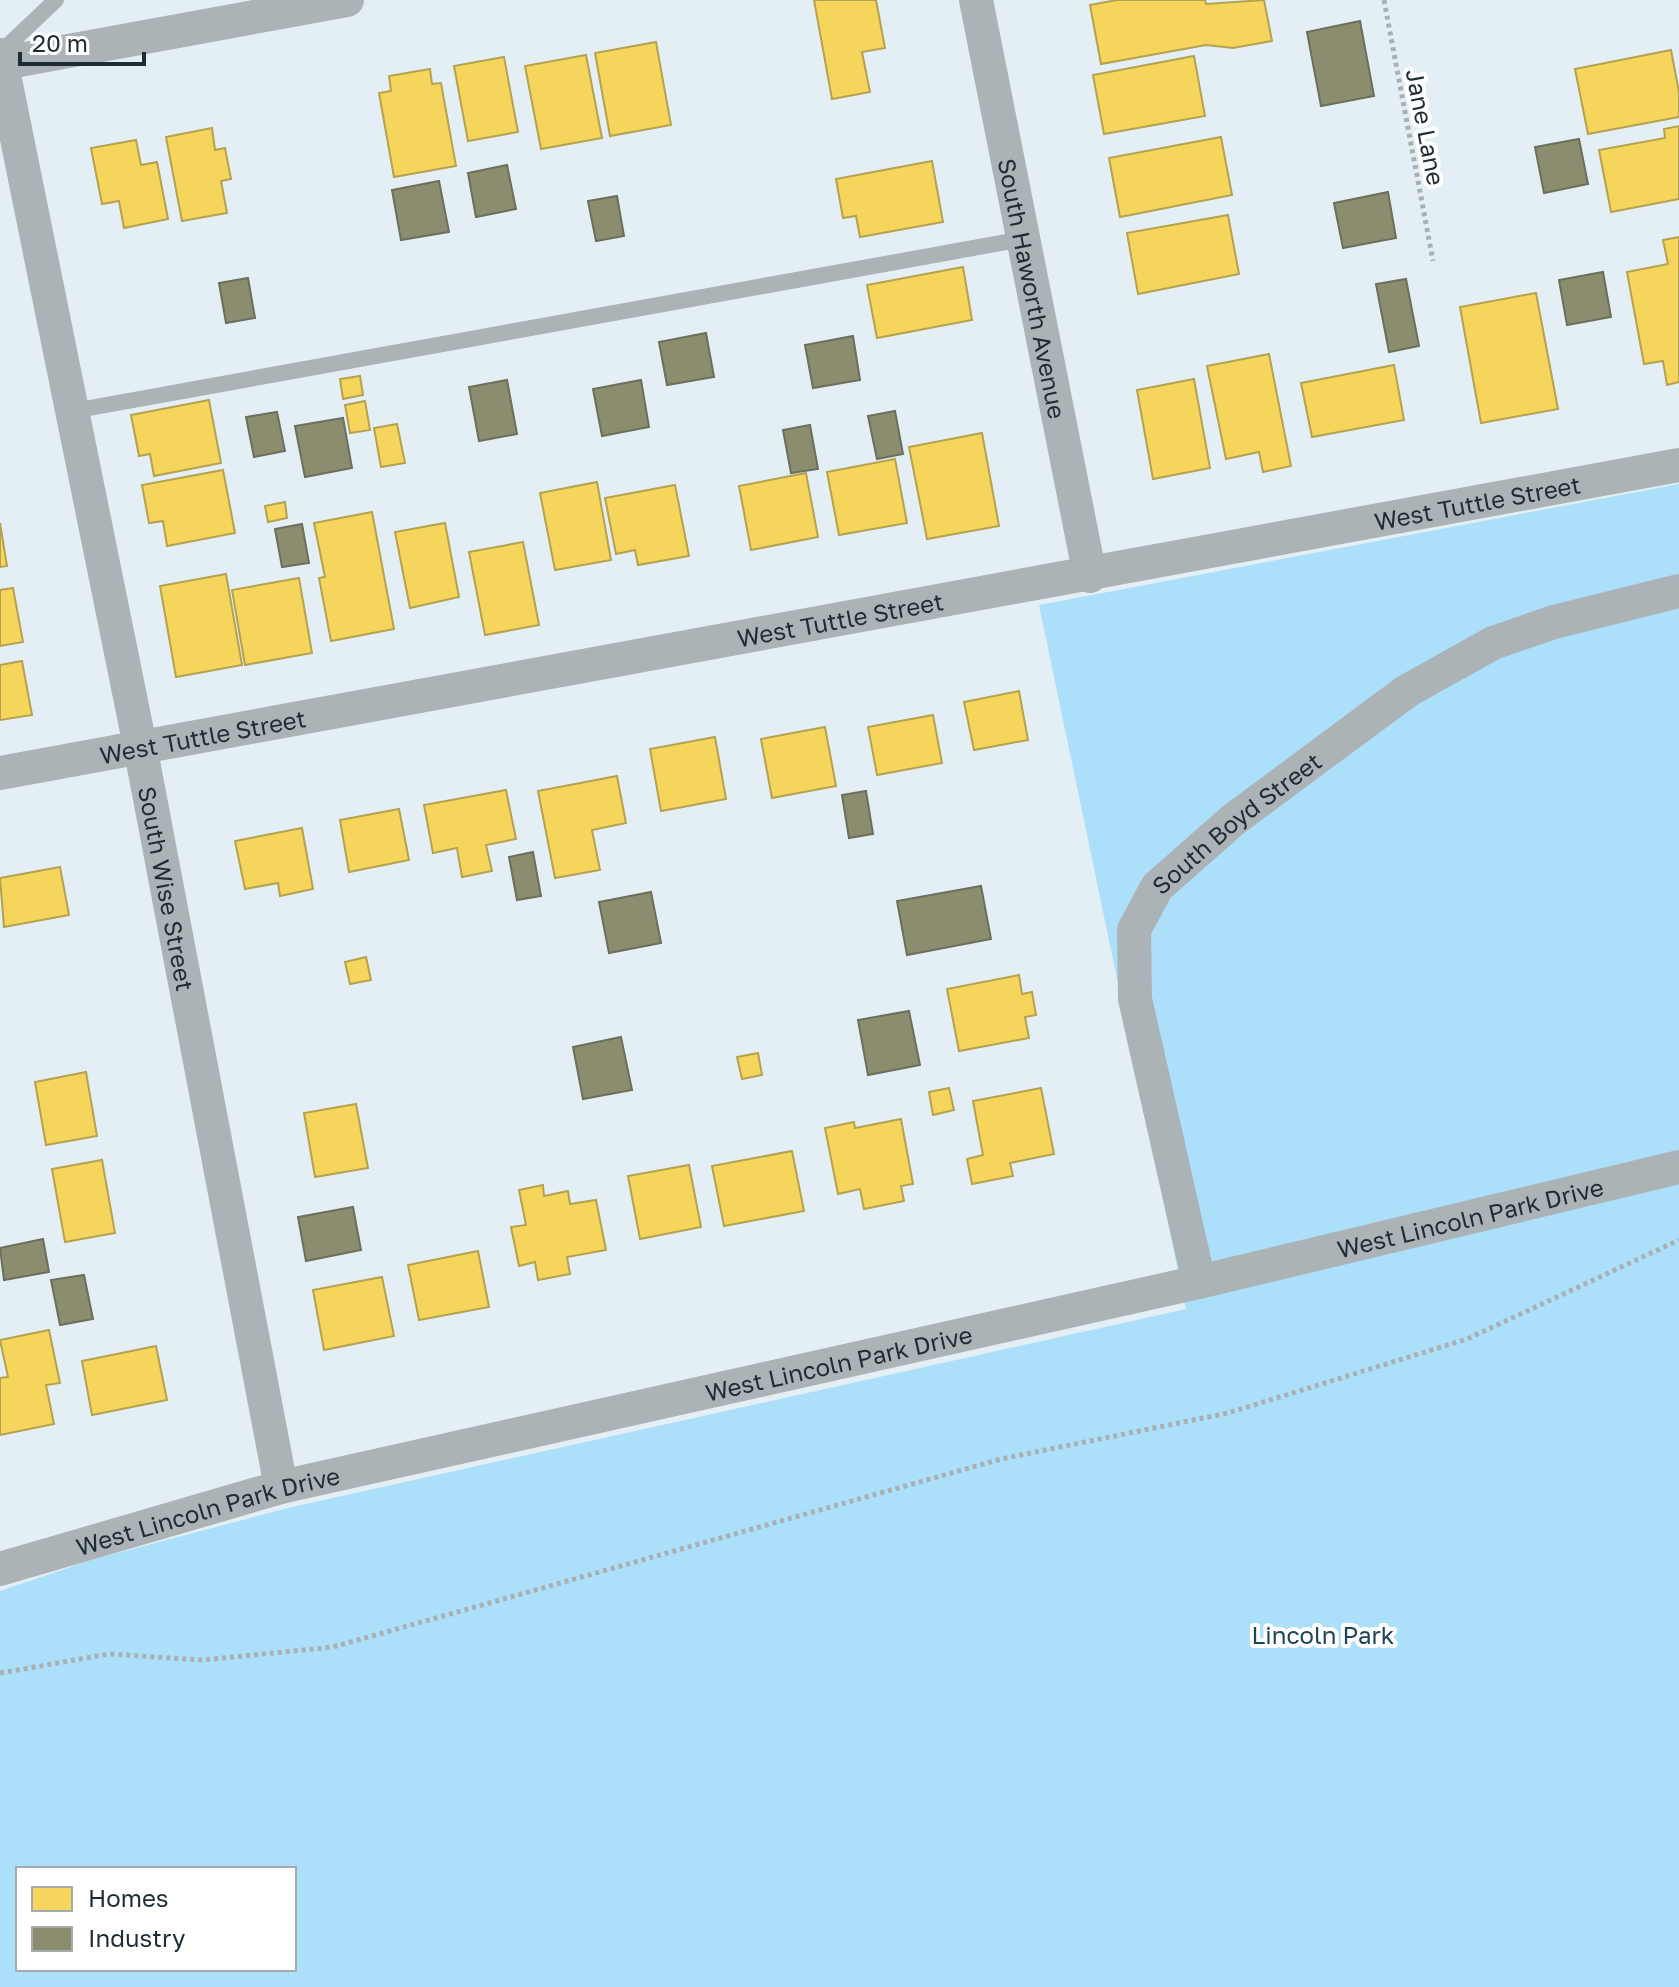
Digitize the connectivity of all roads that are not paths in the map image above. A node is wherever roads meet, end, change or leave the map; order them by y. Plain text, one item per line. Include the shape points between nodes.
1 (56, 0) edge
2 (347, 0) edge
3 (976, 0) edge
4 (1, 57) edge
5 (1023, 239) junction
6 (73, 411) junction
7 (1679, 465) edge
8 (1090, 576) junction
9 (1679, 591) edge
10 (140, 746) junction
11 (0, 773) edge
12 (1679, 1167) edge
13 (1199, 1282) junction
14 (281, 1487) junction
15 (0, 1569) edge

1 - 4 lane
2 - 4 street
3 - 5 street, South Haworth Avenue
4 - 6 street, South Wise Street
5 - 6 lane
5 - 8 street, South Haworth Avenue
6 - 10 street, South Wise Street
7 - 8 street, West Tuttle Street
8 - 10 street, West Tuttle Street
9 - 13 street, South Boyd Street via 1493,643 1407,691 1233,820 1157,887 1134,930 1135,999
10 - 11 street, West Tuttle Street
10 - 14 street, South Wise Street
12 - 13 street, West Lincoln Park Drive
13 - 14 street, West Lincoln Park Drive
14 - 15 street, West Lincoln Park Drive

